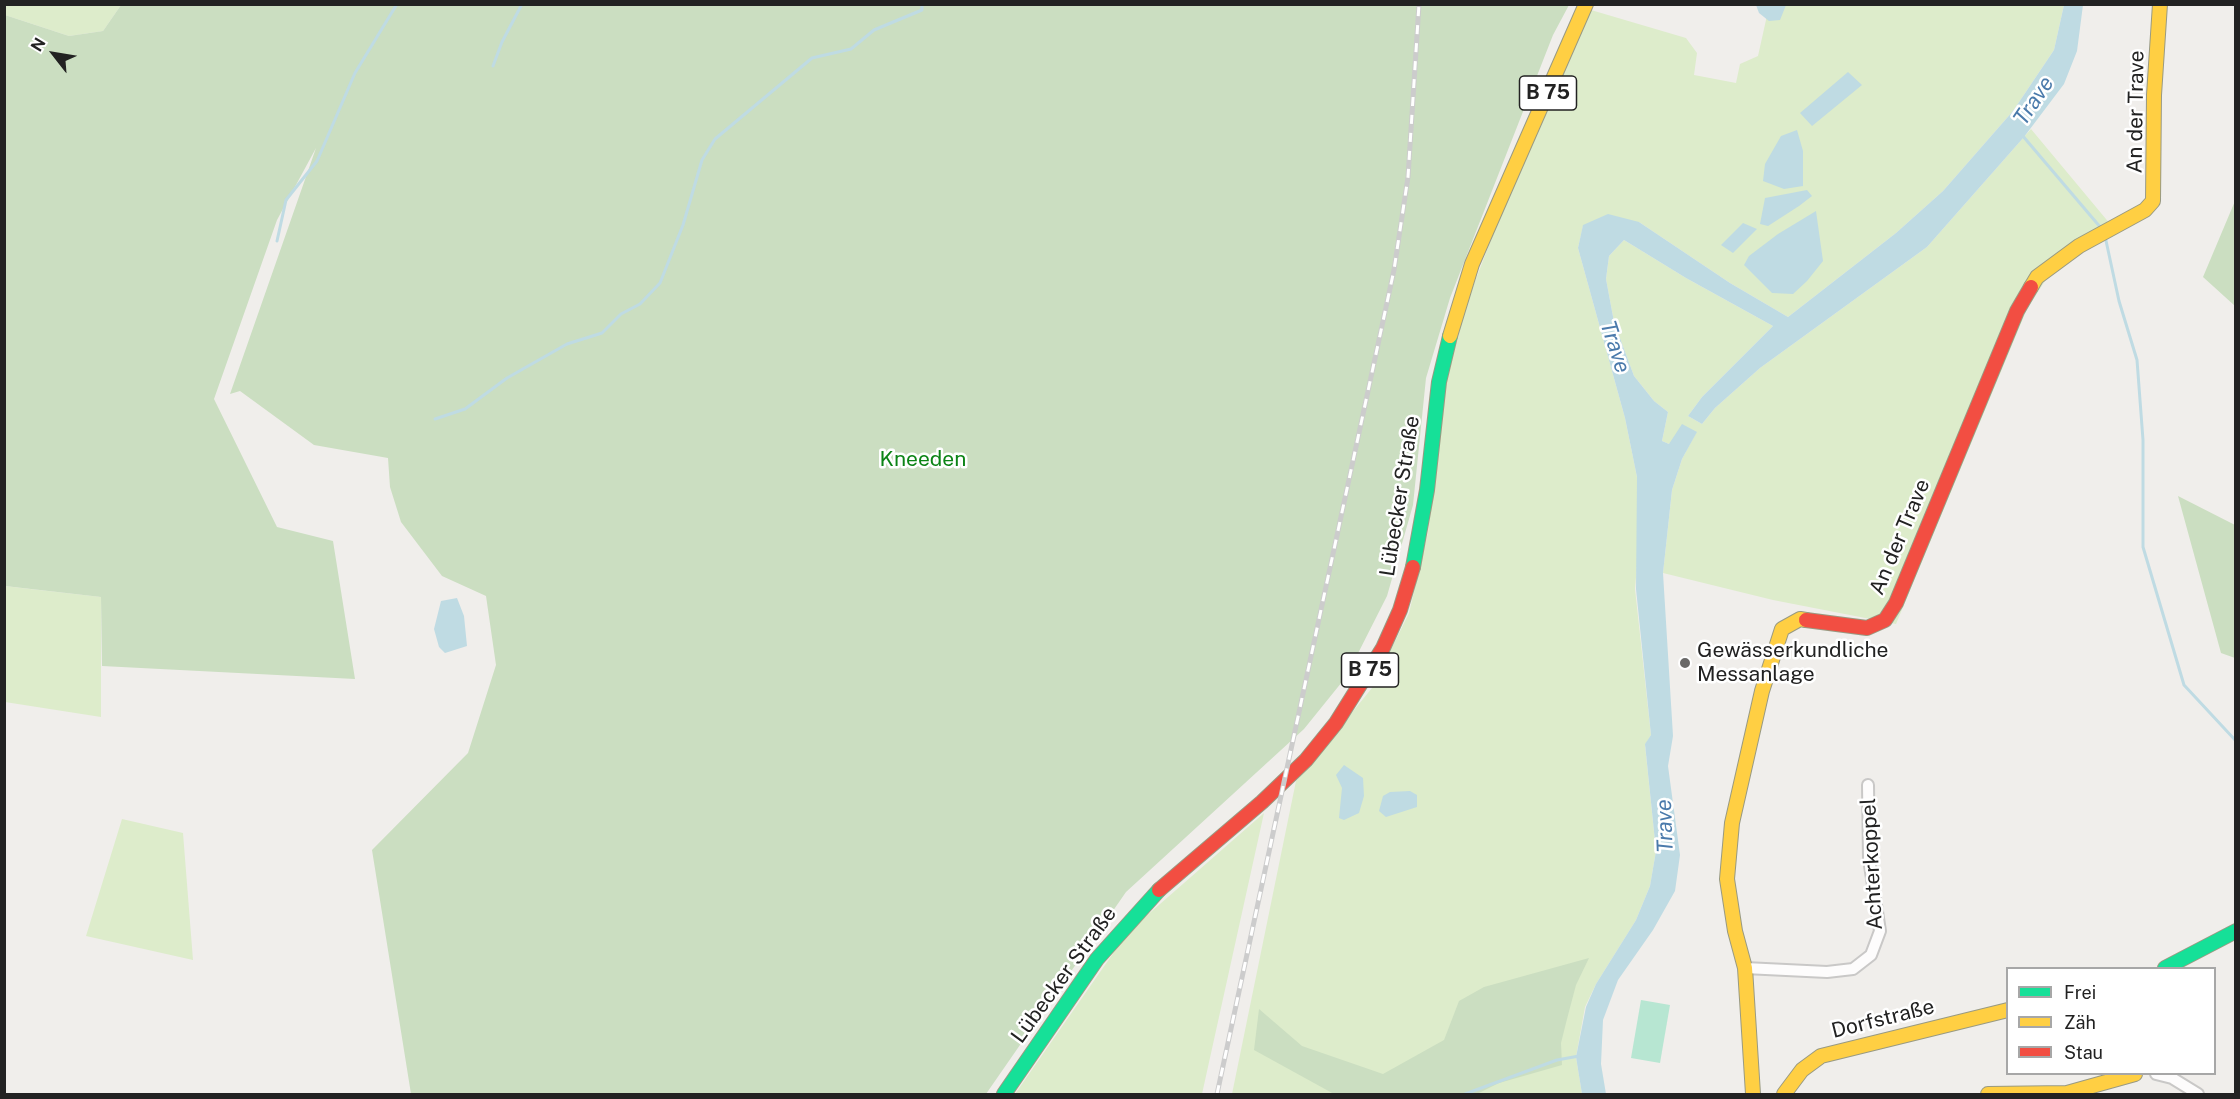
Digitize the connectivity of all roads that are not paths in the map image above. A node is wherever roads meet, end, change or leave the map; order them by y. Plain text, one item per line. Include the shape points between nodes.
1 (1586, 4) edge
2 (2160, 4) edge
3 (1868, 785) dead end
4 (2235, 931) edge
5 (2169, 967) edge
6 (1745, 968) junction
7 (2006, 1010) edge
8 (2131, 1075) edge
9 (2160, 1075) edge
10 (1004, 1095) edge
11 (1753, 1095) edge
12 (1784, 1095) edge
13 (1988, 1095) edge
14 (2198, 1095) edge

1 - 10 main road, Lübecker Straße / B 75 via 1472,264 1447,342 1416,558 1383,648 1336,723 1306,760 1175,874 1133,916 1097,959
2 - 6 main road, An der Trave via 2153,201 2145,210 2079,246 2037,277 2017,311 1896,603 1885,620 1867,628 1800,619 1782,629 1762,691 1732,823 1727,879
3 - 6 street, Achterkoppel via 1869,859 1880,931 1871,955 1853,969 1827,972
4 - 5 main road
6 - 11 main road, An der Trave
7 - 12 main road, Dorfstraße via 1821,1056 1802,1070
8 - 13 main road via 2067,1093
9 - 14 street

